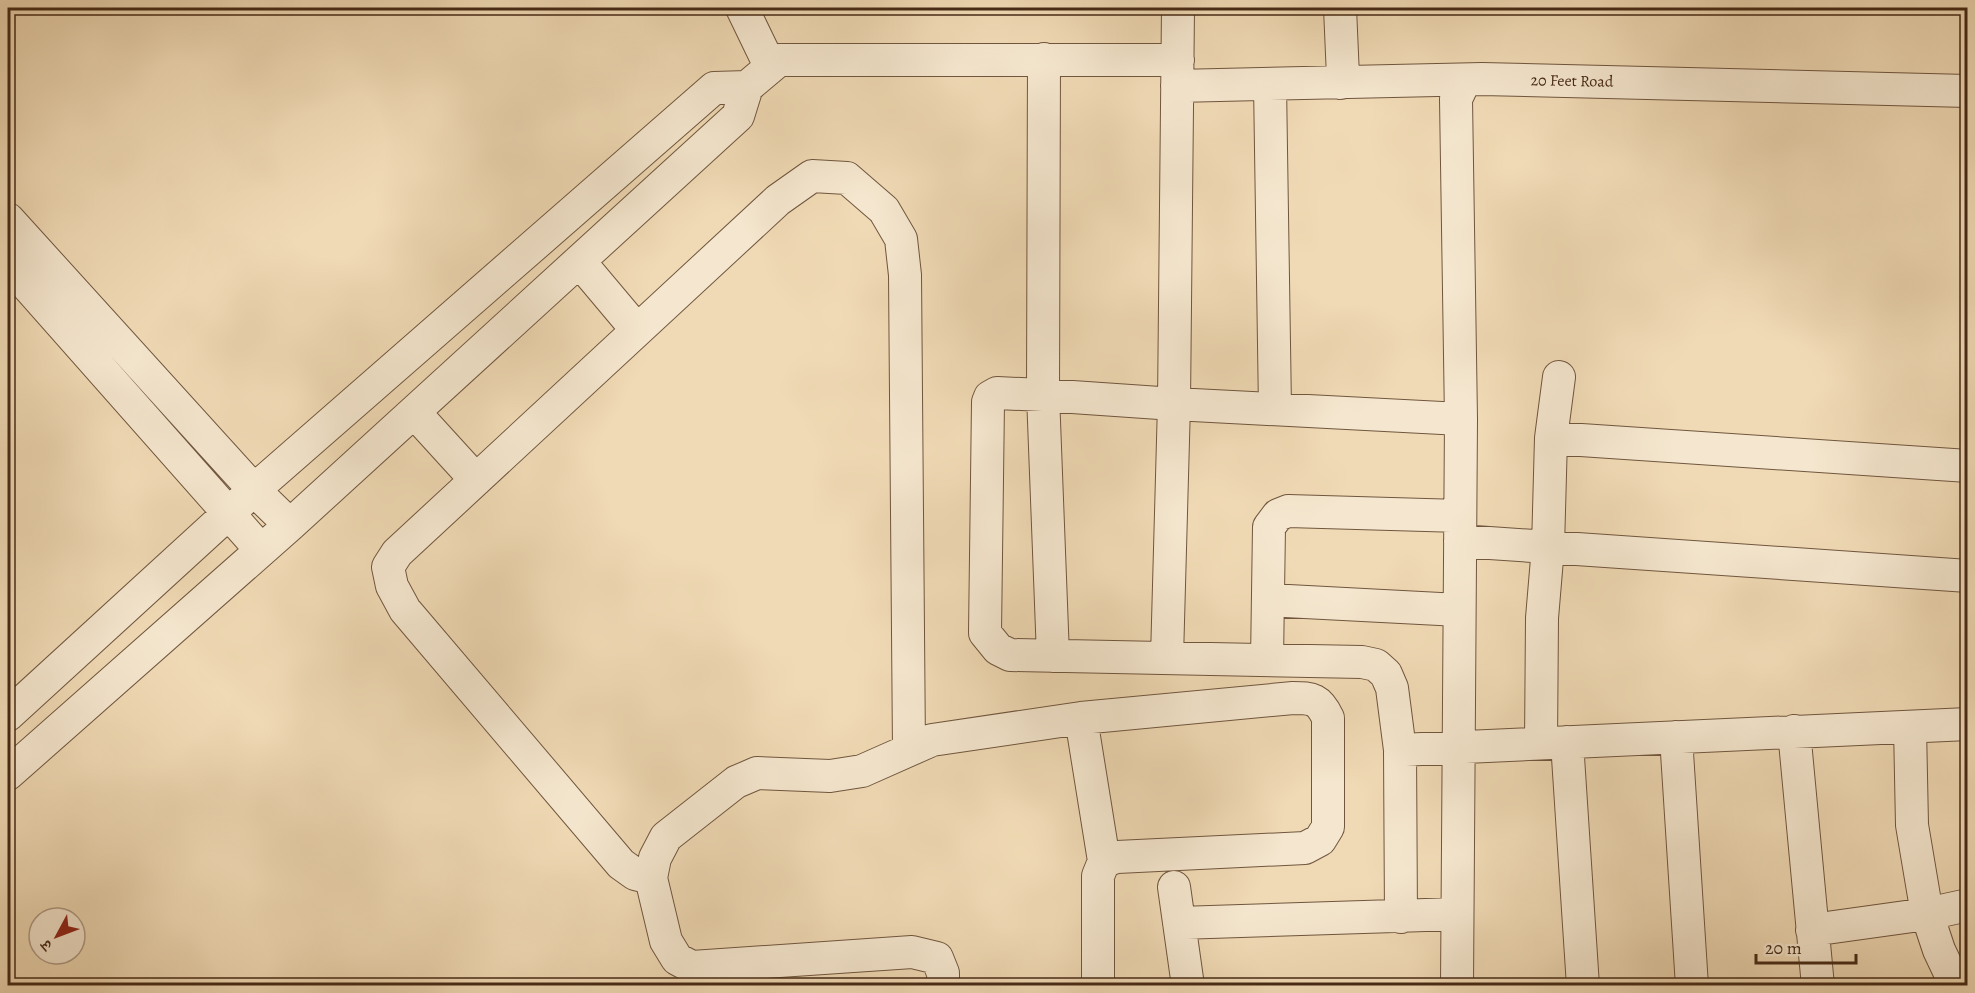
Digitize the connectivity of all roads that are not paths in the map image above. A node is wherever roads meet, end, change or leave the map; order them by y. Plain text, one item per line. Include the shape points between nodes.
1 (742, 8) edge
2 (1178, 8) edge
3 (1340, 8) edge
4 (1044, 59) junction
5 (770, 66) junction
6 (1177, 73) junction
7 (1465, 80) junction
8 (1341, 83) junction
9 (1270, 84) junction
10 (747, 87) junction
11 (1968, 91) edge
12 (8, 219) edge
13 (579, 261) junction
14 (8, 264) edge
15 (637, 330) junction
16 (1558, 377) dead end
17 (1043, 395) junction
18 (1174, 404) junction
19 (1275, 409) junction
20 (414, 412) junction
21 (1461, 419) junction
22 (1551, 438) junction
23 (1968, 466) edge
24 (476, 480) junction
25 (254, 490) junction
26 (229, 514) junction
27 (290, 525) junction
28 (1460, 529) junction
29 (1548, 547) junction
30 (261, 550) junction
31 (1968, 576) edge
32 (1268, 600) junction
33 (1460, 610) junction
34 (1053, 656) junction
35 (1167, 658) junction
36 (1267, 660) junction
37 (8, 715) edge
38 (1081, 717) junction
39 (1968, 724) edge
40 (1910, 727) junction
41 (1794, 731) junction
42 (1676, 737) junction
43 (1554, 742) junction
44 (1459, 746) junction
45 (909, 750) junction
46 (1400, 750) junction
47 (8, 774) edge
48 (1104, 861) junction
49 (651, 878) junction
50 (1174, 887) dead end
51 (1968, 905) edge
52 (1458, 914) junction
53 (1928, 914) junction
54 (1401, 916) junction
55 (1179, 923) junction
56 (1812, 930) junction
57 (943, 986) edge
58 (1098, 986) edge
59 (1188, 986) edge
60 (1457, 986) edge
61 (1583, 986) edge
62 (1692, 986) edge
63 (1818, 986) edge
64 (1956, 986) edge

1 - 5 street
2 - 6 street
3 - 8 street
4 - 5 street, 20 Feet Road via 779,60
4 - 6 street, 20 Feet Road
4 - 17 street
5 - 10 street
6 - 9 street, 20 Feet Road
6 - 18 street
7 - 8 street, 20 Feet Road
7 - 11 street, 20 Feet Road
7 - 21 street via 1456,99
8 - 9 street, 20 Feet Road
9 - 19 street
10 - 13 street via 738,116
10 - 25 street via 714,88
12 - 25 street
13 - 15 street
13 - 20 street
14 - 26 street
15 - 24 street
15 - 45 street via 777,200 812,176 847,178 884,210 901,239 905,275
16 - 22 street
17 - 18 street
17 - 34 street
17 - 34 street via 998,393 988,402 985,633 998,649 1010,655
18 - 19 street
18 - 35 street
19 - 21 street
20 - 24 street
20 - 27 street
21 - 28 street
22 - 23 street
22 - 29 street
24 - 49 street via 397,553 388,567 392,586 405,610 621,864 635,874
25 - 26 street
25 - 27 street
26 - 30 street
26 - 37 street
27 - 30 street
28 - 29 street
28 - 32 street via 1288,512 1278,515 1269,527
28 - 33 street
29 - 31 street
29 - 43 street via 1542,618
30 - 47 street
32 - 33 street
32 - 36 street
33 - 44 street
34 - 35 street
35 - 36 street
36 - 46 street via 1376,665 1386,674 1392,688
38 - 45 street via 932,740
38 - 48 street
38 - 48 street via 1310,698 1322,705 1328,718 1328,827 1320,840 1305,848 1118,857
39 - 40 street
40 - 41 street
40 - 53 street via 1912,825
41 - 42 street
41 - 56 street
42 - 43 street
42 - 62 street
43 - 44 street
43 - 61 street
44 - 46 street
44 - 52 street
45 - 49 street via 862,771 830,776 757,773 736,782 666,837
46 - 54 street
48 - 58 street via 1098,876
49 - 57 street via 666,941 676,959 692,967 912,952 937,958 944,974
50 - 55 street
51 - 53 street
52 - 54 street
52 - 60 street
53 - 56 street
53 - 64 street
54 - 55 street
55 - 59 street
56 - 63 street

